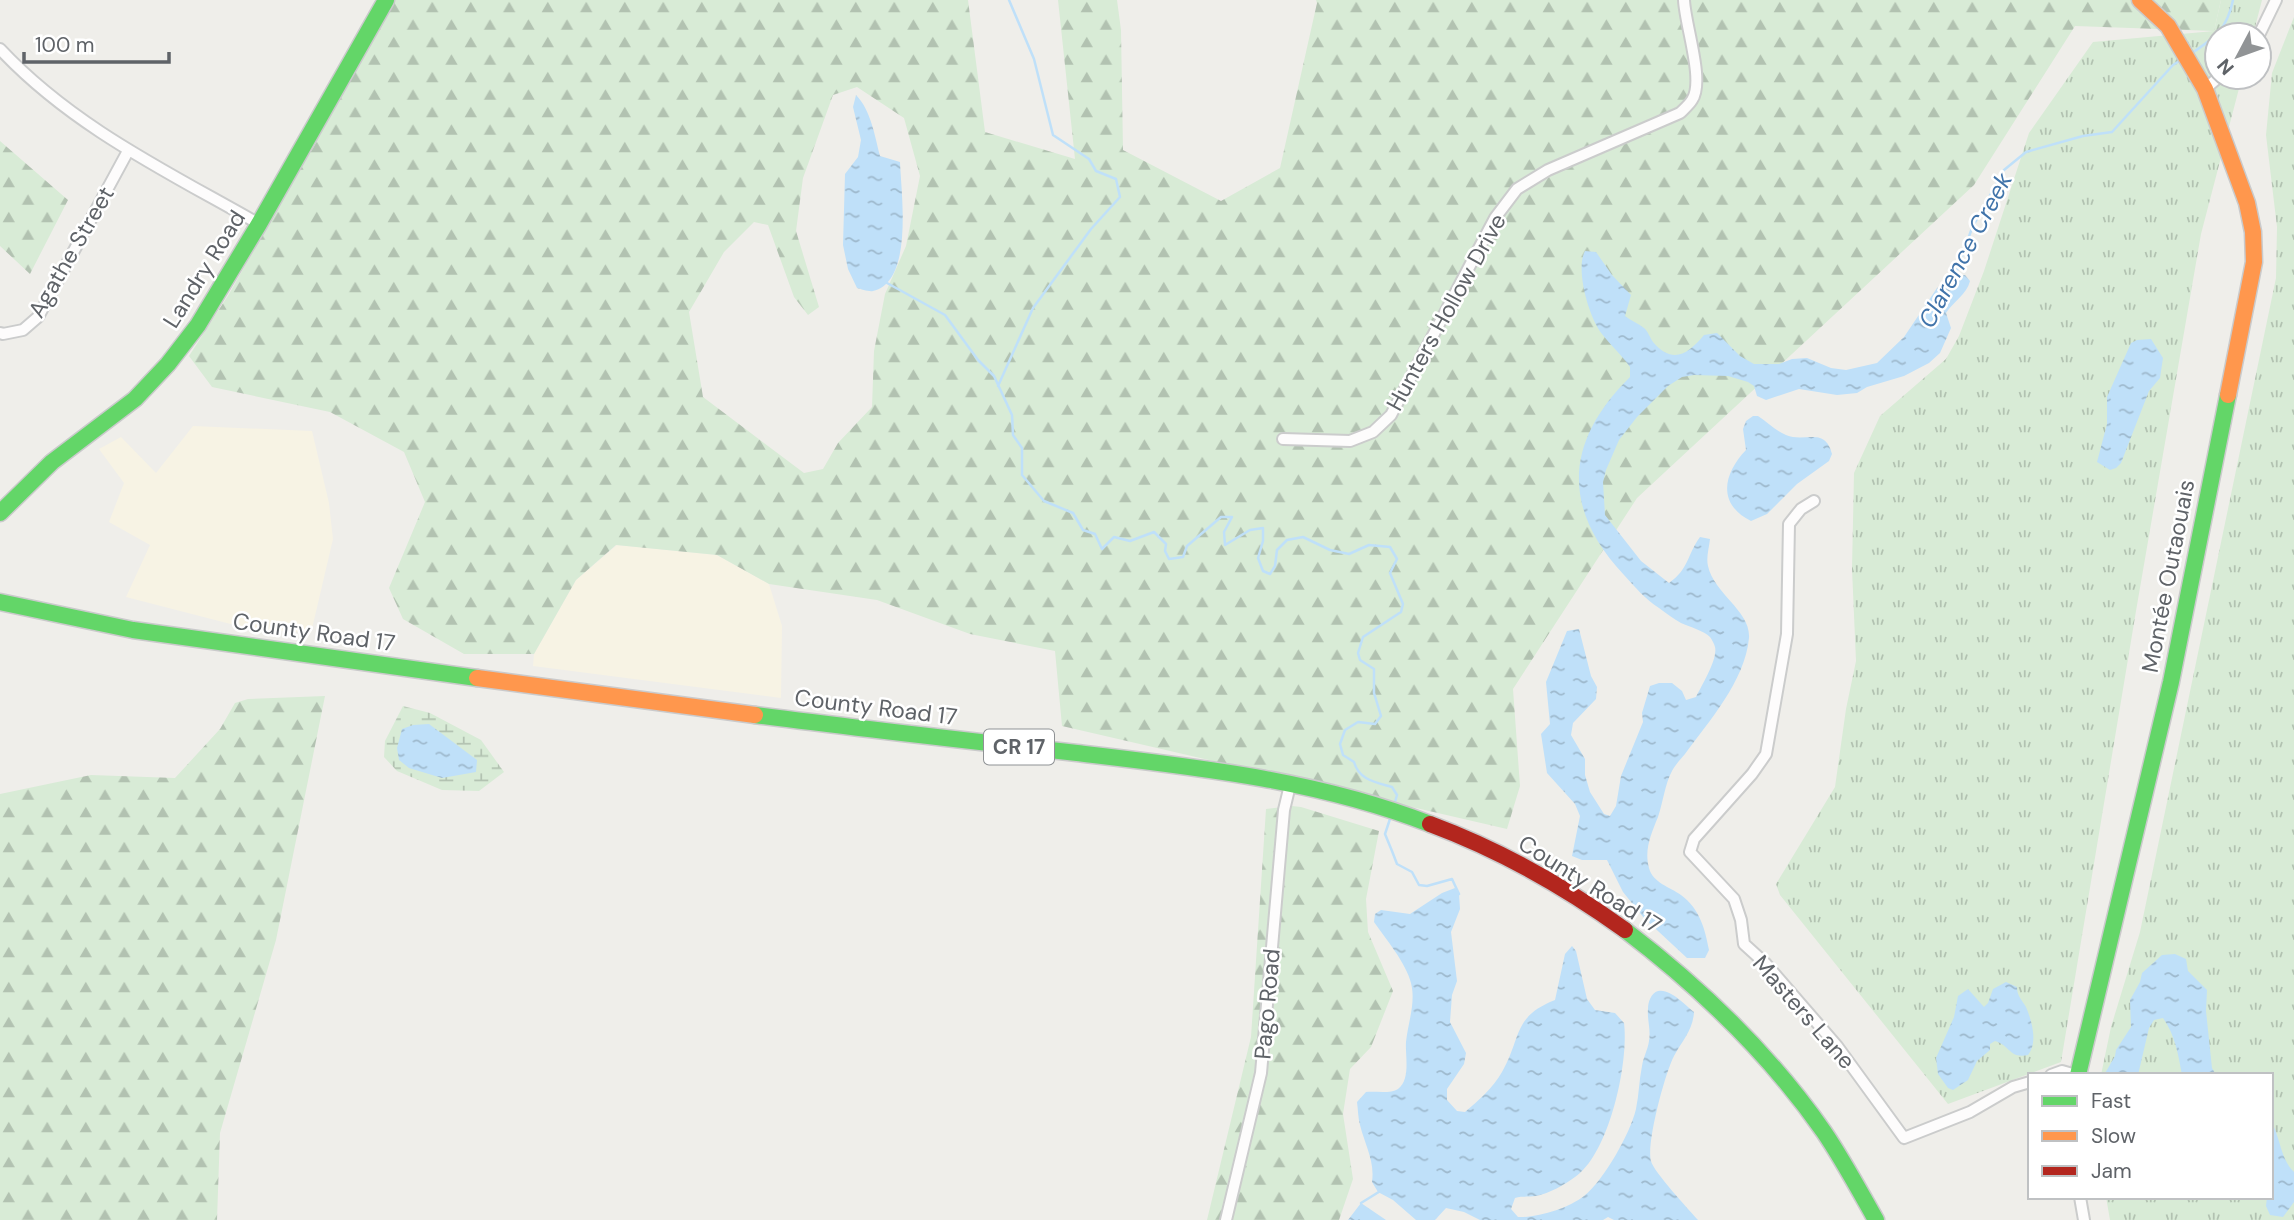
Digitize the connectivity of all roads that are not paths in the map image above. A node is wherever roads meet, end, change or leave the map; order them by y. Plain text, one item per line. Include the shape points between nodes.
1 (386, 0) edge
2 (1684, 0) edge
3 (2140, 0) edge
4 (2276, 0) edge
5 (2266, 21) edge
6 (0, 49) edge
7 (2203, 85) edge
8 (2206, 91) edge
9 (128, 151) junction
10 (259, 224) junction
11 (0, 333) edge
12 (1283, 439) dead end
13 (1814, 501) dead end
14 (0, 513) edge
15 (0, 602) edge
16 (1290, 785) junction
17 (2077, 1073) edge
18 (2028, 1083) edge
19 (2080, 1199) edge
20 (1226, 1220) edge
21 (1876, 1220) edge
22 (2084, 1220) edge

1 - 10 main road, Landry Road
2 - 12 street, Hunters Hollow Drive via 1698,81 1693,99 1680,113 1548,170 1517,189 1494,218 1391,415 1373,432 1350,442
3 - 7 main road, Montée Outaouais via 2168,26
4 - 5 street
6 - 9 street via 48,96
8 - 17 main road, Montée Outaouais via 2247,203 2254,262 2171,682
9 - 10 street
9 - 11 street, Agathe Street via 38,317 23,330
10 - 14 main road, Landry Road via 168,364 135,400 52,462
13 - 18 street, Masters Lane via 1789,524 1787,634 1766,754 1694,839 1690,852 1734,899 1744,944 1837,1046 1904,1138
15 - 16 main road, County Road 17 / CR 17 via 142,631 642,701 1178,766
16 - 20 street, Pago Road via 1261,1073
16 - 21 main road, County Road 17 / CR 17 via 1367,802 1485,846 1540,874 1640,939 1726,1013 1763,1053 1824,1131
19 - 22 street

